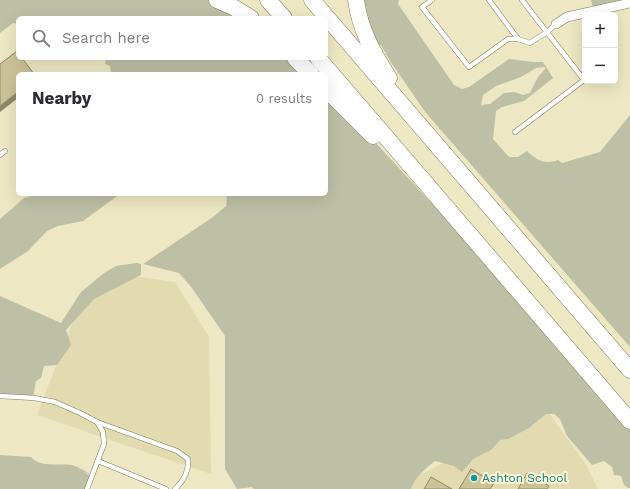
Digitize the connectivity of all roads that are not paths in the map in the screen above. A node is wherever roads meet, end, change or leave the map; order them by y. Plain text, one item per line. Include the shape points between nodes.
1 (217, 0) edge
2 (268, 0) edge
3 (312, 0) edge
4 (356, 0) edge
5 (432, 0) edge
6 (489, 0) edge
7 (522, 0) edge
8 (630, 3) edge
9 (247, 16) edge
10 (282, 16) edge
11 (326, 16) edge
12 (328, 19) edge
13 (556, 24) joint
14 (547, 32) junction
15 (518, 39) junction
16 (297, 60) edge
17 (320, 60) edge
18 (309, 72) edge
19 (328, 91) edge
20 (515, 132) dead end
21 (430, 139) junction
22 (5, 151) dead end
23 (0, 155) edge
24 (435, 195) junction
25 (630, 370) edge
26 (0, 396) edge
27 (630, 421) edge
28 (96, 422) junction
29 (98, 461) junction
30 (88, 489) edge
31 (166, 489) edge
32 (176, 489) edge

1 - 9 highway
2 - 10 highway
3 - 11 highway
4 - 21 highway via 370,47
5 - 15 lane via 422,7 469,67 508,39
6 - 15 lane
7 - 14 lane
8 - 13 street via 567,17
12 - 21 highway
13 - 14 lane
14 - 15 lane via 530,43
14 - 20 lane via 584,80
16 - 18 highway
17 - 24 highway
19 - 24 highway
21 - 25 highway
22 - 23 lane
24 - 27 highway
26 - 28 lane via 55,402
28 - 29 lane via 104,432
28 - 32 lane via 177,450 188,459 183,482
29 - 30 lane
29 - 31 lane

